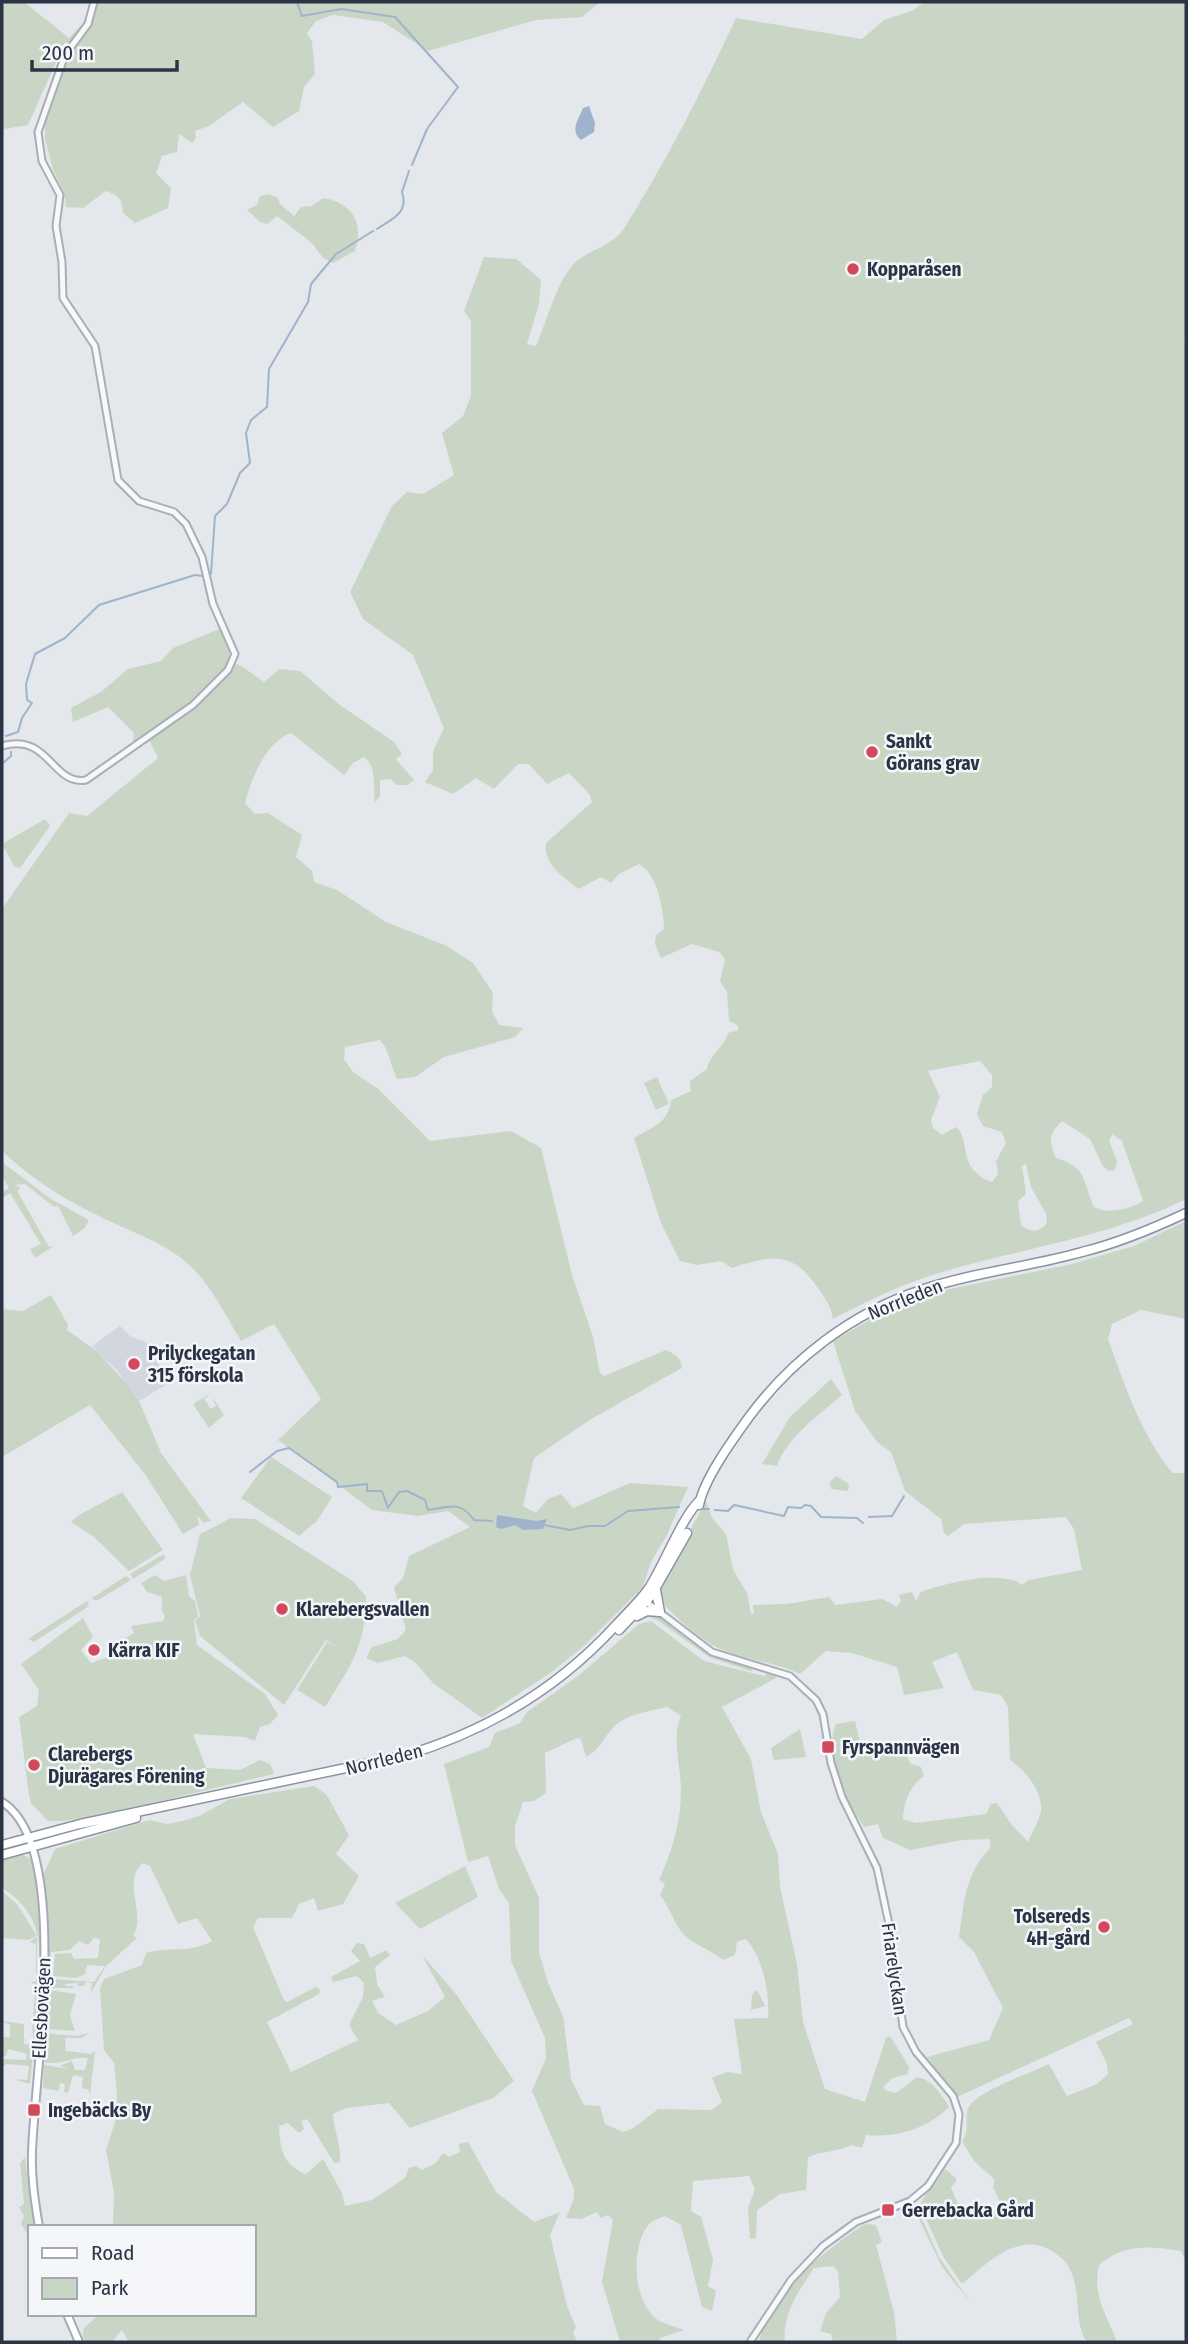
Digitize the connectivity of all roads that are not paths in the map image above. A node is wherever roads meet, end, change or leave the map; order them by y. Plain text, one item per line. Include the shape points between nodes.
1 (94, 2) edge
2 (2, 746) edge
3 (1186, 1213) edge
4 (700, 1500) junction
5 (656, 1589) junction
6 (644, 1600) junction
7 (660, 1612) junction
8 (624, 1625) junction
9 (595, 1650) junction
10 (2, 1802) edge
11 (148, 1812) junction
12 (31, 1836) junction
13 (2, 1845) edge
14 (34, 1847) junction
15 (2, 1855) edge
16 (40, 2225) edge
17 (68, 2316) edge
18 (79, 2342) edge
19 (750, 2342) edge

1 - 2 street via 88,24 67,52 38,129 41,159 60,193 56,226 62,298 95,346 117,478 139,501 174,512 187,526 235,656 228,670 189,708 90,778 79,781 66,775 33,746
3 - 4 highway, Norrleden via 1083,1252 919,1290 847,1325 802,1359 764,1397 736,1435
4 - 5 highway, Norrleden
4 - 6 highway, Norrleden
5 - 6 highway, Norrleden
5 - 7 highway
6 - 7 street, Friarelyckan
6 - 8 highway, Norrleden
6 - 9 highway, Norrleden
7 - 8 highway via 642,1613
7 - 19 street, Friarelyckan via 712,1652 783,1673 816,1700 842,1797 877,1868 903,2027 916,2052 953,2096 959,2114 957,2143 928,2186 910,2202 856,2222 823,2246 791,2280
8 - 9 highway, Norrleden
9 - 11 highway, Norrleden via 541,1693 464,1735 403,1756
10 - 12 main road, Ellesbovägen via 19,1816
11 - 12 highway, Norrleden
11 - 14 highway, Norrleden
12 - 13 highway, Norrleden
12 - 14 main road, Ellesbovägen
14 - 15 highway, Norrleden
14 - 16 main road, Ellesbovägen via 44,1938 32,2150
17 - 18 main road

